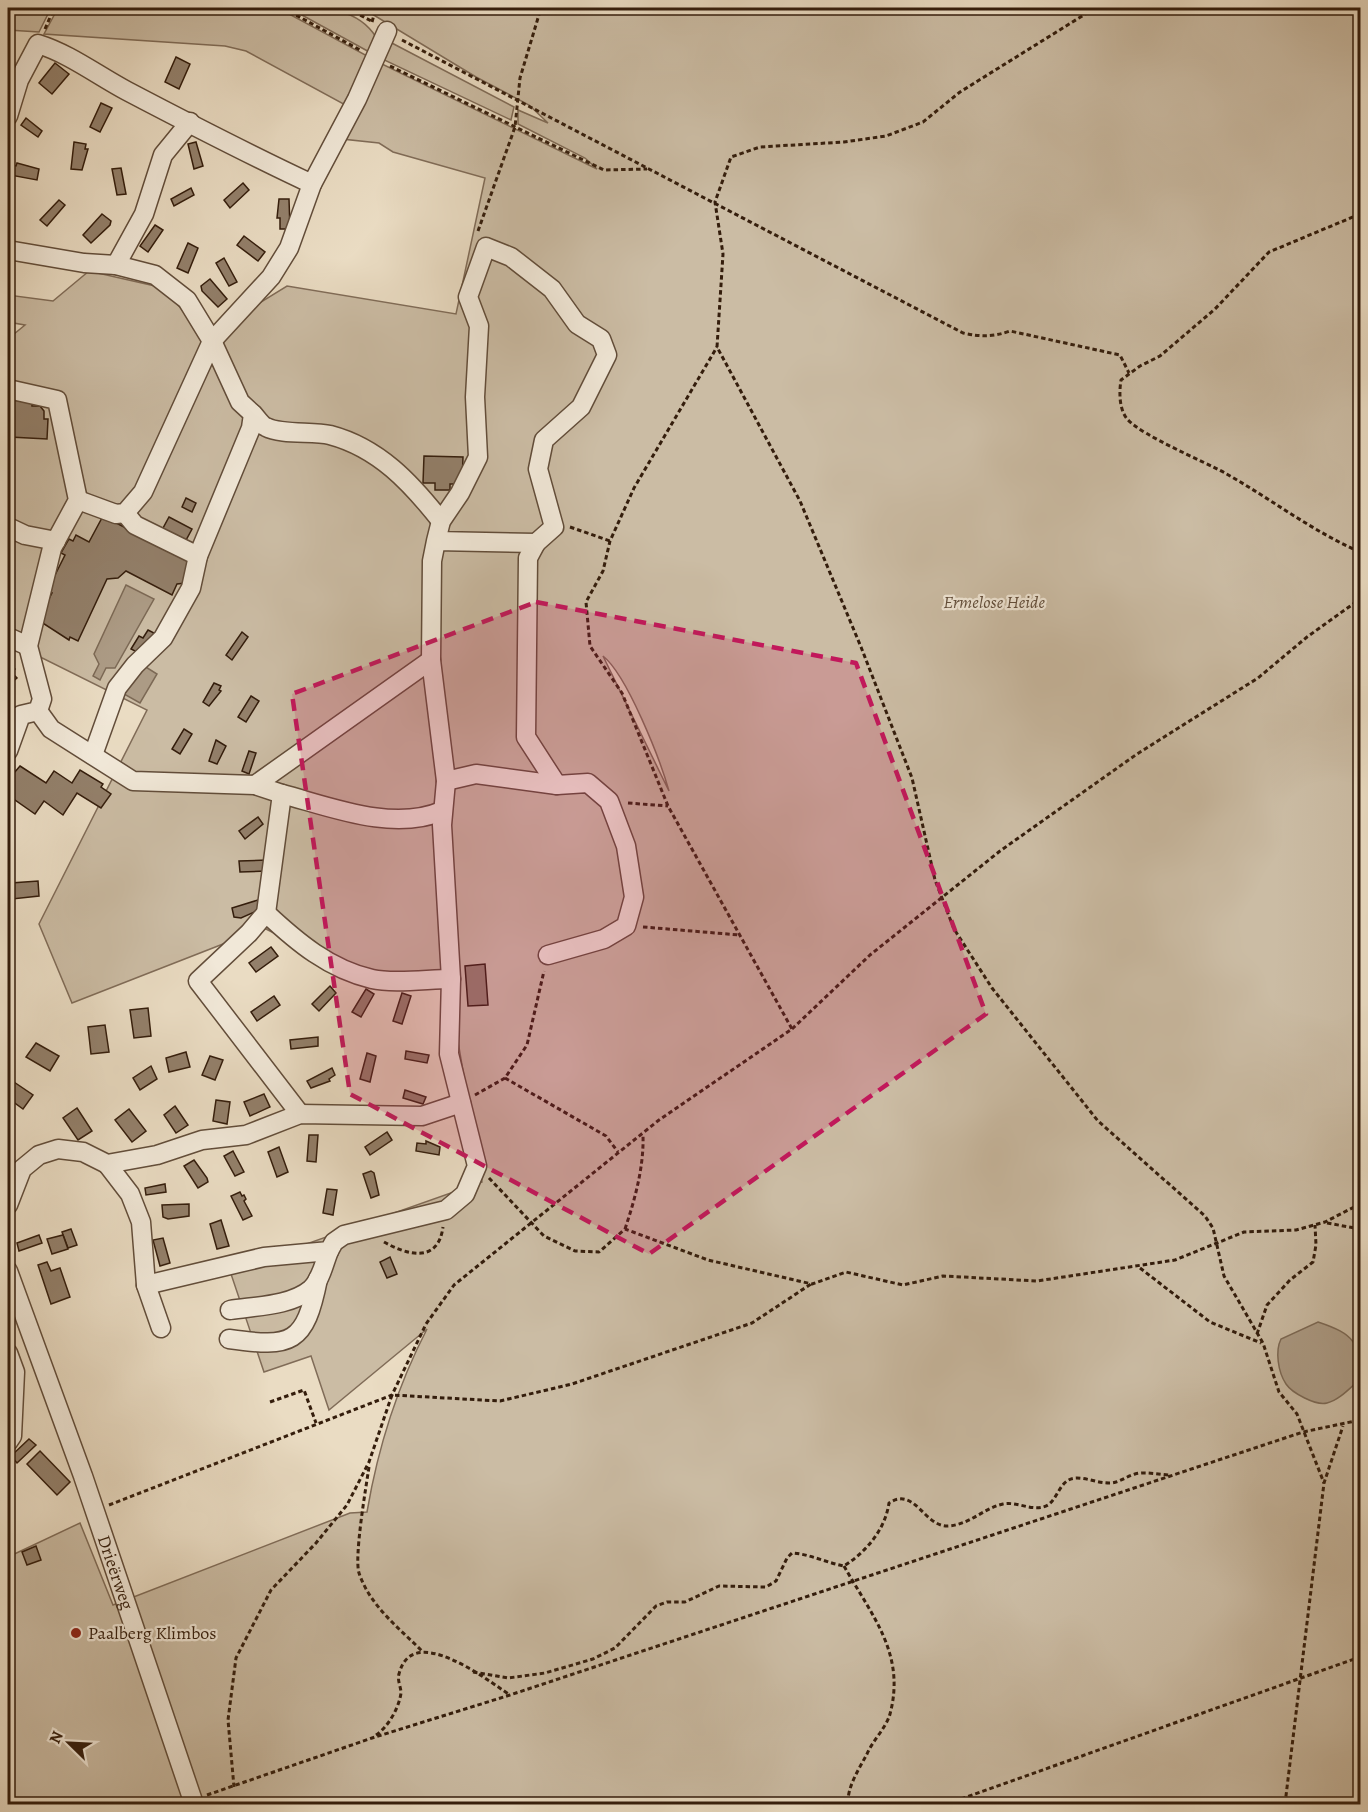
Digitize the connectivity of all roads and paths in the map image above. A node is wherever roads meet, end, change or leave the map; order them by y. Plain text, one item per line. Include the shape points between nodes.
1 (54, 8) edge
2 (283, 8) edge
3 (347, 8) edge
4 (376, 8) edge
5 (541, 8) edge
6 (1095, 8) edge
7 (380, 26) junction
8 (38, 44) junction
9 (375, 58) junction
10 (518, 102) junction
11 (8, 116) edge
12 (190, 122) junction
13 (515, 127) junction
14 (649, 168) junction
15 (312, 184) junction
16 (715, 202) junction
17 (1360, 214) edge
18 (486, 247) junction
19 (8, 250) edge
20 (116, 265) junction
21 (212, 341) junction
22 (717, 347) junction
23 (1129, 373) junction
24 (8, 389) edge
25 (253, 414) junction
26 (78, 500) junction
27 (125, 513) junction
28 (441, 521) junction
29 (8, 527) edge
30 (554, 527) junction
31 (56, 541) junction
32 (436, 541) junction
33 (610, 541) junction
34 (536, 543) junction
35 (1360, 552) edge
36 (198, 556) junction
37 (1360, 599) edge
38 (8, 637) edge
39 (28, 646) junction
40 (431, 660) junction
41 (38, 711) junction
42 (8, 751) edge
43 (93, 755) junction
44 (446, 782) junction
45 (255, 785) junction
46 (557, 785) junction
47 (282, 794) junction
48 (609, 801) junction
49 (668, 806) junction
50 (442, 811) junction
51 (942, 897) junction
52 (266, 913) junction
53 (626, 926) junction
54 (740, 936) junction
55 (548, 955) joint
56 (451, 979) junction
57 (792, 1029) junction
58 (505, 1078) junction
59 (462, 1103) junction
60 (300, 1114) junction
61 (642, 1134) junction
62 (619, 1152) junction
63 (107, 1164) junction
64 (477, 1166) junction
65 (1360, 1204) edge
66 (8, 1205) edge
67 (446, 1210) junction
68 (1325, 1222) junction
69 (530, 1223) junction
70 (1315, 1225) junction
71 (625, 1229) junction
72 (1360, 1229) edge
73 (361, 1231) junction
74 (1217, 1244) junction
75 (328, 1251) junction
76 (1140, 1267) junction
77 (8, 1271) edge
78 (318, 1279) junction
79 (812, 1284) junction
80 (146, 1285) junction
81 (230, 1310) dead end
82 (161, 1328) dead end
83 (1257, 1334) junction
84 (229, 1339) dead end
85 (33, 1340) junction
86 (1263, 1343) junction
87 (8, 1351) edge
88 (392, 1395) junction
89 (270, 1402) dead end
90 (1360, 1420) edge
91 (316, 1423) junction
92 (1343, 1425) junction
93 (1303, 1432) junction
94 (8, 1442) edge
95 (369, 1462) junction
96 (1176, 1475) junction
97 (1324, 1483) junction
98 (95, 1510) junction
99 (844, 1566) junction
100 (853, 1581) junction
101 (422, 1652) junction
102 (1360, 1657) edge
103 (473, 1672) junction
104 (1302, 1678) junction
105 (510, 1695) junction
106 (372, 1738) junction
107 (234, 1787) junction
108 (194, 1802) edge
109 (848, 1804) edge
110 (947, 1804) edge
111 (1285, 1804) edge

1 - 8 path
2 - 9 path
3 - 7 path
4 - 7 path
5 - 10 path via 520,78
6 - 16 path via 960,92 923,122 886,136 760,147 730,157
7 - 9 street
7 - 10 path
8 - 11 street via 19,80
8 - 12 street via 61,51 89,70
9 - 13 path
9 - 15 street
10 - 13 path
10 - 14 path
12 - 15 street
12 - 20 street via 163,155 144,214
13 - 14 path via 604,170
13 - 18 path via 475,240
14 - 16 path
15 - 21 street via 289,248 271,277
16 - 22 path via 723,254
16 - 23 path via 963,333 978,337 1010,331 1120,355
17 - 23 path via 1269,252 1215,309 1160,356
18 - 28 street via 468,297 479,326 475,397 478,457
18 - 30 street via 511,257 552,289 577,324 601,339 607,355 581,407 544,440 538,469
19 - 20 street
20 - 21 street via 156,276 187,300
21 - 25 street via 240,402
21 - 27 street via 143,492
22 - 33 path via 634,488
22 - 51 path via 800,501 861,647 912,778
23 - 35 path via 1121,380 1120,398 1128,419 1228,474 1324,536
24 - 26 street via 57,400
25 - 28 street via 266,427 329,435 366,448 392,467
25 - 36 street via 251,428
26 - 27 street via 116,514
26 - 31 street
27 - 36 street via 135,525
28 - 32 street
29 - 31 street
30 - 33 path via 571,527
30 - 34 street
31 - 39 street
32 - 34 street
32 - 40 street via 432,561
33 - 49 path via 603,571 586,602 590,646 622,693
34 - 46 street via 528,558 526,737
36 - 43 street via 191,588 180,611 163,638 117,688
37 - 51 path via 1258,678 1137,754
38 - 39 street
39 - 41 street via 42,699
40 - 44 street
40 - 45 street
41 - 42 street via 21,715
41 - 43 street via 51,729
43 - 45 street via 133,781
44 - 46 street via 476,774
44 - 50 street
45 - 47 street
46 - 48 street via 588,783
47 - 50 street via 345,811 401,820 427,818
47 - 52 street
48 - 49 path
48 - 53 street via 626,846 634,897
49 - 54 path
50 - 56 street
51 - 57 path via 870,955
51 - 74 path via 954,929 992,988 1046,1058 1098,1121 1204,1216 1213,1228
52 - 56 street via 304,948 333,965 373,980
52 - 60 street via 198,981
53 - 54 path
53 - 55 street via 604,939
54 - 57 path
55 - 58 path via 527,1045
56 - 59 street via 449,1054
57 - 61 path
58 - 59 path
58 - 62 path via 606,1136
59 - 60 street via 422,1116
59 - 64 street
60 - 63 street via 246,1135 202,1140 157,1155
61 - 62 path
61 - 71 path via 644,1151
62 - 69 path
63 - 66 street via 83,1152 58,1149 39,1155 22,1169
63 - 80 street via 130,1194 141,1222
64 - 67 street via 465,1194
64 - 69 path
65 - 68 path
67 - 73 street
67 - 73 path via 441,1239 420,1254 402,1252
68 - 70 path
68 - 72 path
69 - 71 path via 544,1236 575,1251 599,1252
69 - 88 path via 480,1262 441,1300
70 - 74 path via 1296,1230 1244,1232
70 - 83 path via 1313,1262 1267,1305
71 - 79 path via 708,1260
73 - 75 street via 344,1235
74 - 76 path via 1188,1256
74 - 83 path via 1224,1276
75 - 78 street
75 - 80 street via 264,1257
76 - 79 path via 1037,1281 943,1276 903,1285 846,1272
76 - 86 path via 1210,1322
77 - 85 street, Drieërweg
78 - 81 street via 311,1289 283,1302
78 - 84 street via 306,1325 292,1338 269,1344
79 - 88 path via 752,1323 572,1384 500,1401
80 - 82 street
83 - 86 path
85 - 87 street
85 - 98 street, Drieërweg
86 - 93 path via 1279,1392 1297,1414
87 - 94 street via 15,1372 15,1390 12,1436
88 - 91 path
88 - 95 path
89 - 91 path via 304,1390
90 - 92 path
91 - 98 path
92 - 93 path
92 - 97 path
93 - 96 path
93 - 97 path
95 - 101 path via 358,1572 380,1610
95 - 107 path via 347,1505 271,1590 236,1658 228,1720
96 - 99 path via 1135,1474 1112,1483 1076,1478 1063,1484 1048,1504 1036,1509 1001,1504 973,1520 946,1527 908,1499 896,1499 889,1503 885,1520 870,1545
96 - 100 path
97 - 104 path
98 - 108 street, Drieërweg
99 - 100 path
99 - 103 path via 792,1553 776,1581 766,1587 719,1586 685,1602 656,1606 615,1648 593,1659 508,1678
100 - 105 path
100 - 109 path via 868,1602 896,1675 890,1717 865,1756 848,1795
101 - 103 path via 442,1654
101 - 106 path via 402,1667 398,1676 401,1693 391,1718 384,1730
102 - 104 path
103 - 105 path
104 - 110 path
104 - 111 path
105 - 106 path
106 - 107 path
107 - 108 path

